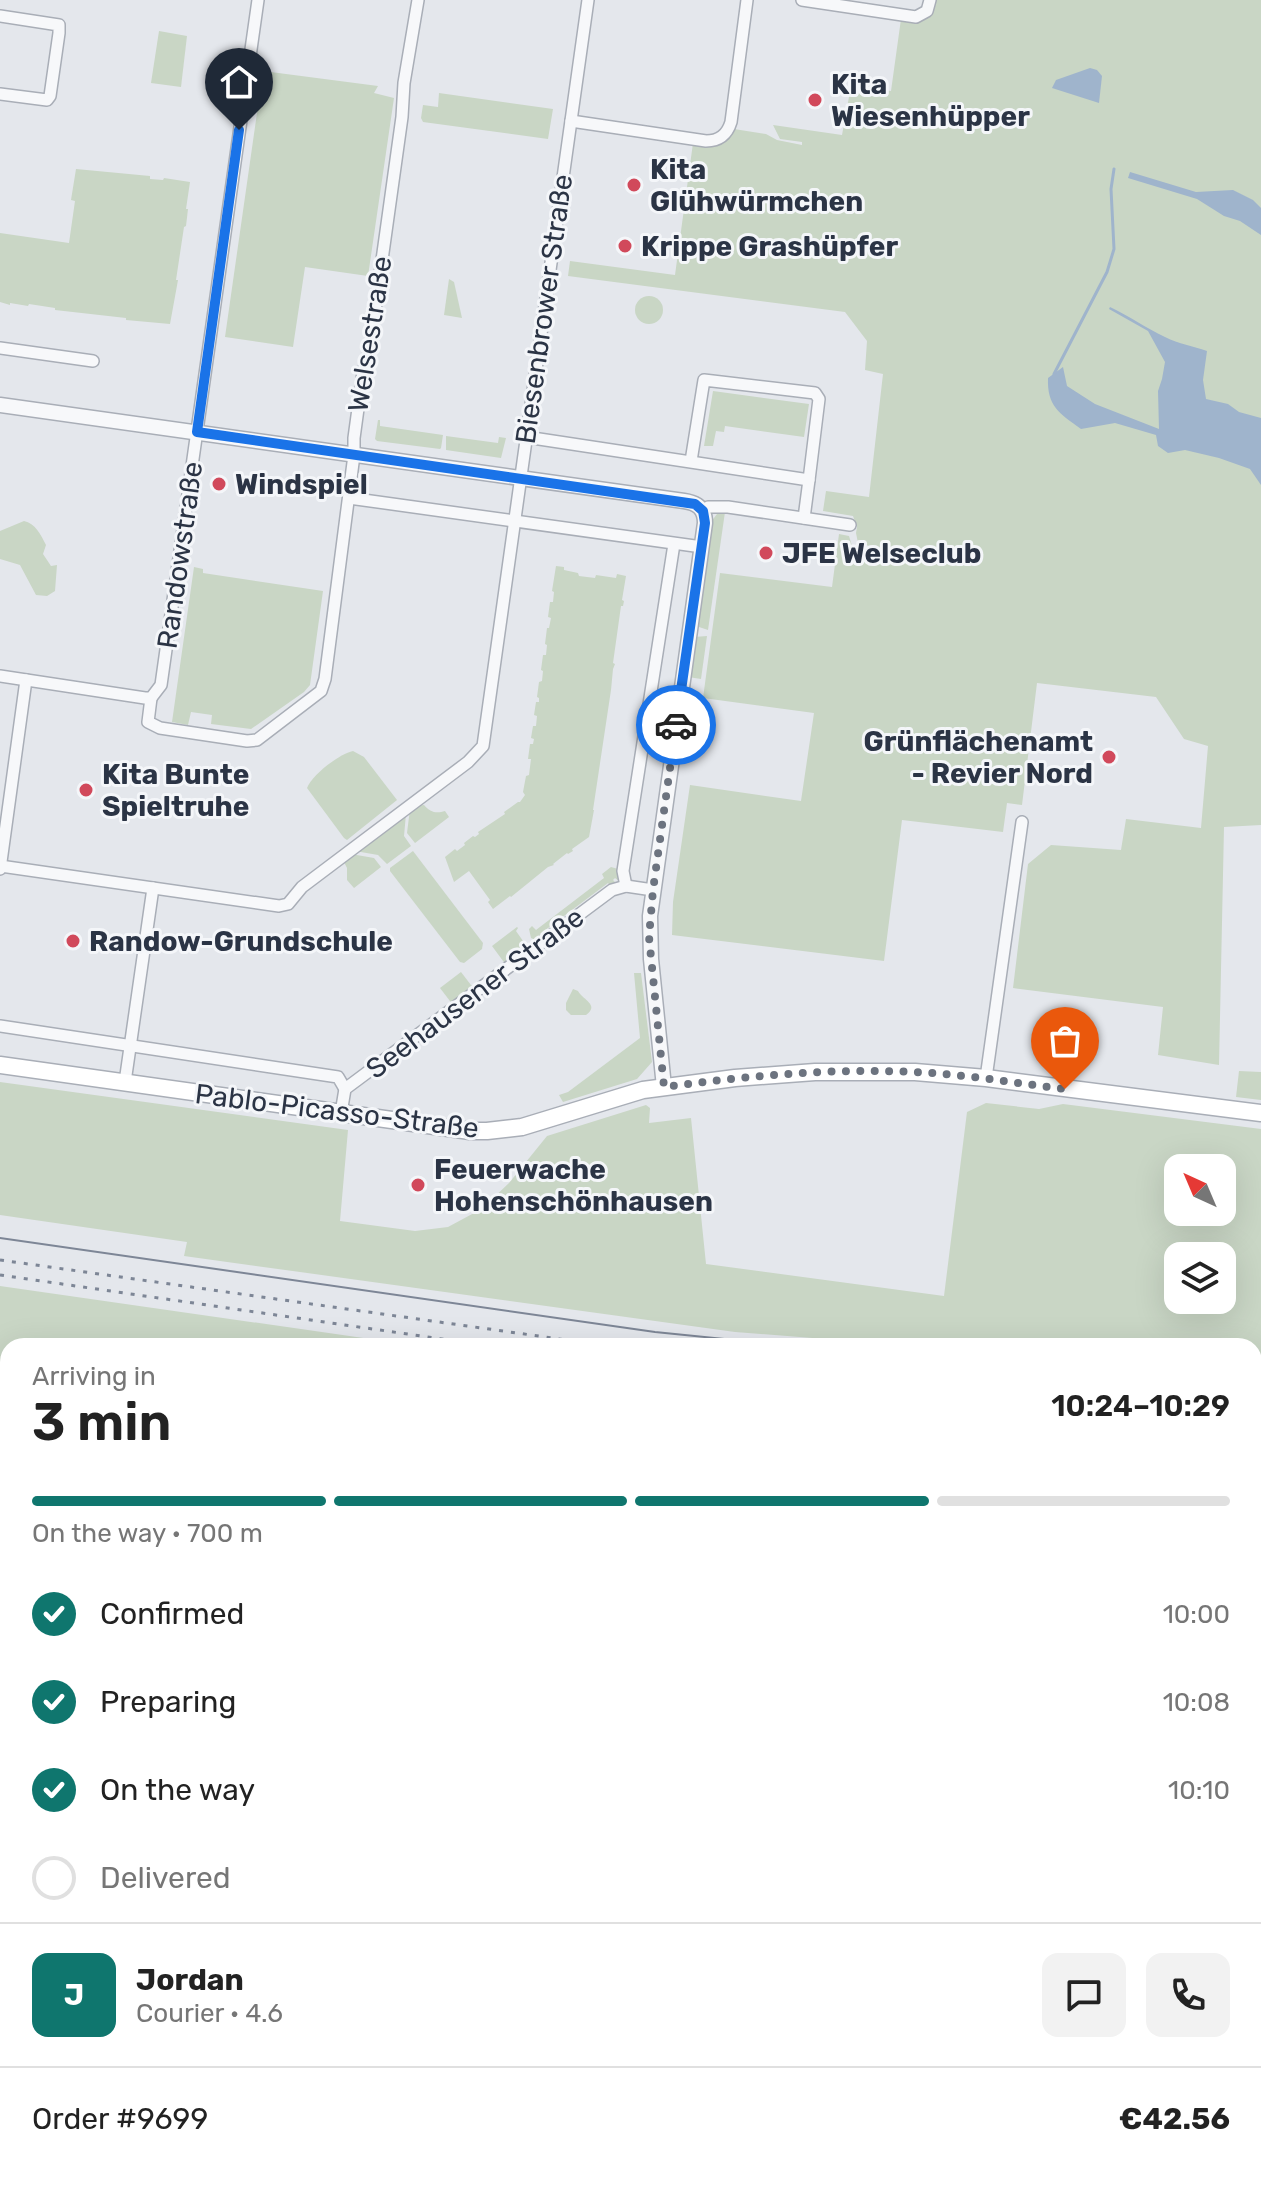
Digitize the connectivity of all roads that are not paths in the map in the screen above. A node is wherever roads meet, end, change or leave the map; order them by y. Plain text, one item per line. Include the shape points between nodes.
1 (258, 0) edge
2 (418, 0) edge
3 (588, 0) edge
4 (747, 0) edge
5 (802, 0) edge
6 (930, 0) edge
7 (0, 16) edge
8 (0, 94) edge
9 (571, 121) junction
10 (0, 348) edge
11 (93, 361) dead end
12 (0, 405) edge
13 (197, 432) junction
14 (526, 437) junction
15 (354, 455) junction
16 (691, 461) junction
17 (520, 478) junction
18 (809, 480) junction
19 (349, 498) junction
20 (703, 511) junction
21 (804, 518) junction
22 (513, 521) junction
23 (850, 525) dead end
24 (674, 544) junction
25 (702, 547) junction
26 (0, 676) edge
27 (26, 680) junction
28 (151, 698) junction
29 (1022, 822) dead end
30 (0, 867) edge
31 (626, 886) junction
32 (153, 888) junction
33 (653, 890) junction
34 (0, 1026) edge
35 (131, 1045) junction
36 (0, 1065) edge
37 (986, 1078) junction
38 (125, 1082) junction
39 (664, 1087) junction
40 (345, 1089) junction
41 (341, 1113) junction
42 (1261, 1113) edge

1 - 13 street, Randowstraße
2 - 15 street, Welsestraße
3 - 9 street, Biesenbrower Straße
4 - 9 street via 731,122 723,136 706,141
5 - 6 street via 916,17 927,11
7 - 8 street via 59,25 59,33 47,100
9 - 14 street, Biesenbrower Straße
10 - 11 street
12 - 13 street
13 - 15 street
13 - 28 street, Randowstraße via 161,685
14 - 16 street
14 - 17 street, Biesenbrower Straße
15 - 17 street
15 - 19 street, Welsestraße
16 - 18 street
16 - 18 street via 704,380 815,393 819,399
17 - 20 street via 684,501
17 - 22 street, Biesenbrower Straße
18 - 21 street
19 - 22 street
19 - 28 street, Welsestraße via 321,691 257,740 247,741 160,728 148,722
20 - 21 street via 728,507
20 - 25 street
21 - 23 street
22 - 24 street
22 - 32 street, Biesenbrower Straße via 483,746 477,755 302,887 288,904
24 - 25 street
24 - 31 street via 623,871
25 - 33 street
26 - 27 street
27 - 28 street
27 - 30 street
29 - 37 street
30 - 32 street, Biesenbrower Straße
31 - 33 street
31 - 40 street, Seehausener Straße via 612,890
32 - 35 street
33 - 39 street via 649,937
34 - 35 street, Pablo-Picasso-Straße
35 - 38 street
35 - 40 street, Pablo-Picasso-Straße via 338,1077
36 - 38 main road, Pablo-Picasso-Straße
37 - 39 main road, Pablo-Picasso-Straße via 815,1072
37 - 42 main road, Pablo-Picasso-Straße
38 - 41 main road, Pablo-Picasso-Straße
39 - 41 main road, Pablo-Picasso-Straße via 496,1131
40 - 41 street, Seehausener Straße

